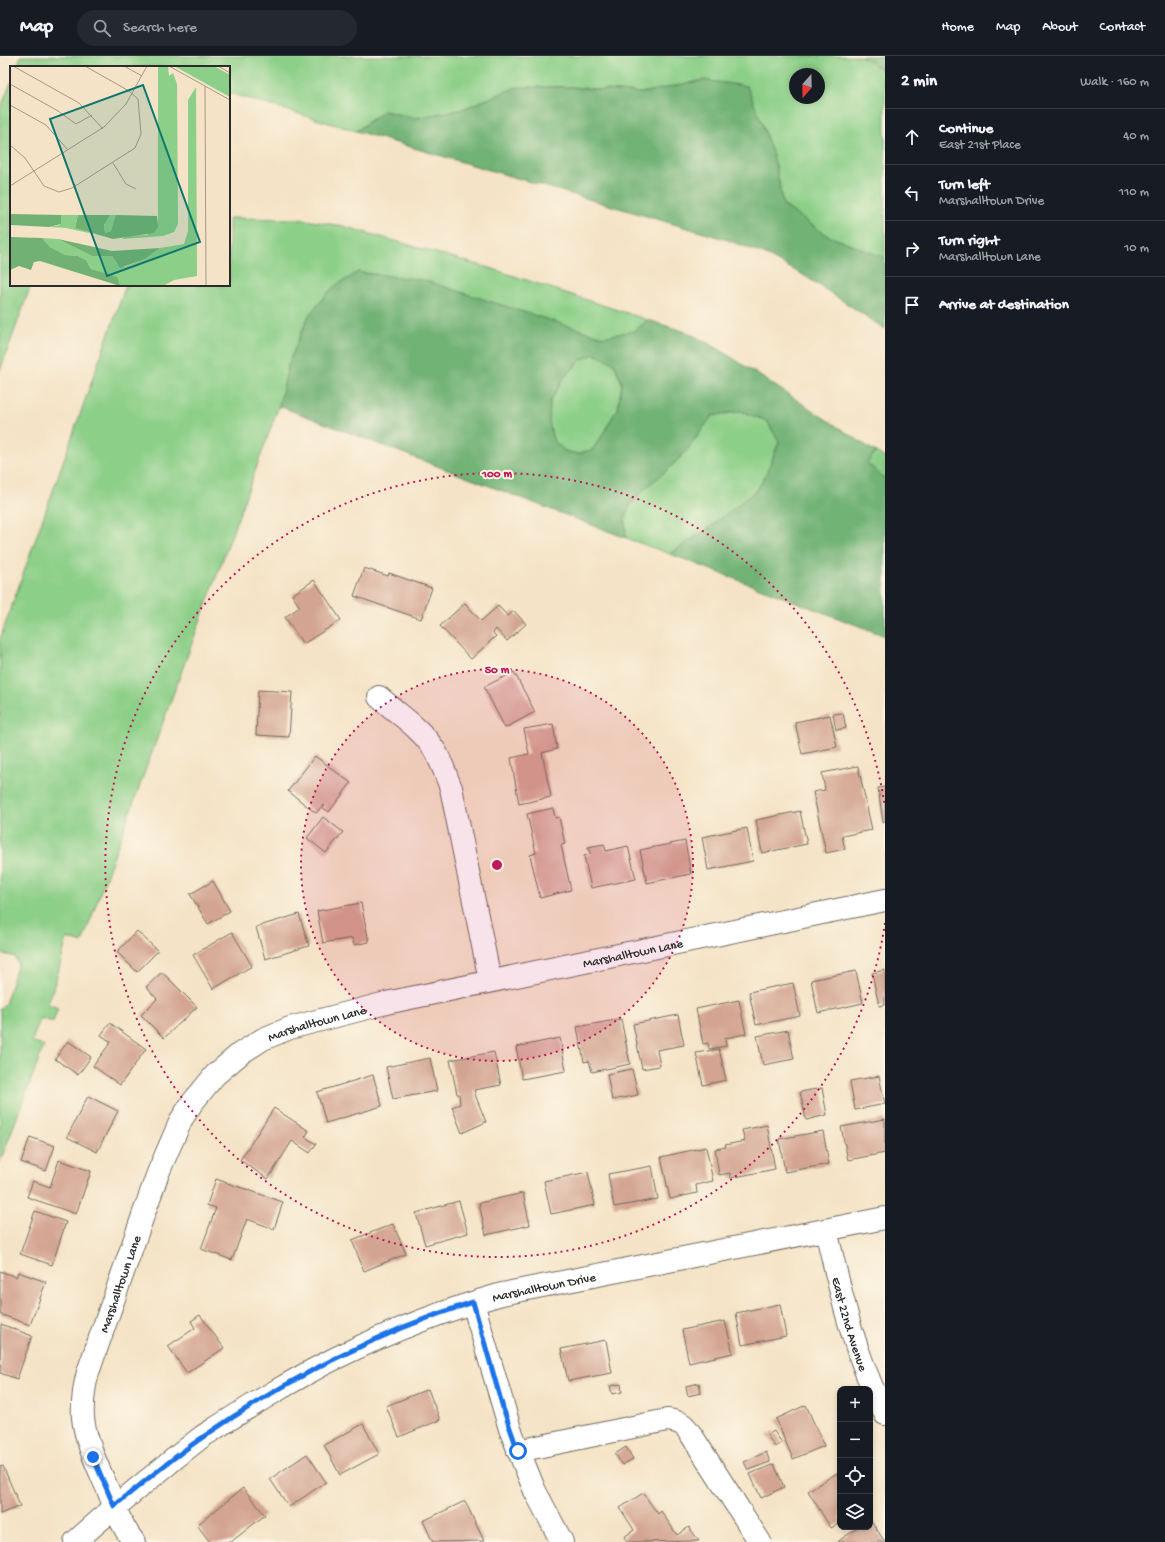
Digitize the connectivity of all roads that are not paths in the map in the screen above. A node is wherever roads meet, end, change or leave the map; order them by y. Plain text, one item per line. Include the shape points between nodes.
1 (379, 697) dead end
2 (885, 900) edge
3 (490, 980) junction
4 (885, 1218) edge
5 (826, 1230) junction
6 (473, 1302) junction
7 (885, 1414) edge
8 (518, 1451) junction
9 (114, 1506) junction
10 (75, 1542) edge
11 (134, 1542) edge
12 (562, 1542) edge
13 (760, 1542) edge

1 - 3 street via 427,740 436,751 445,772 451,788
2 - 3 street, Marshalltown Lane
3 - 9 street, Marshalltown Lane via 379,1004 290,1028 263,1039 215,1075 192,1103 173,1135 158,1173 84,1385 82,1400 87,1439
4 - 5 street, Marshalltown Drive
5 - 6 street, Marshalltown Drive via 502,1294
5 - 7 street, East 22nd Avenue via 850,1327 862,1364
6 - 8 street
6 - 9 street, Marshalltown Drive via 372,1341 291,1382 203,1436
8 - 12 street via 535,1491
8 - 13 street via 667,1420 678,1421 684,1425
9 - 10 street, Marshalltown Drive
9 - 11 street, Marshalltown Lane

